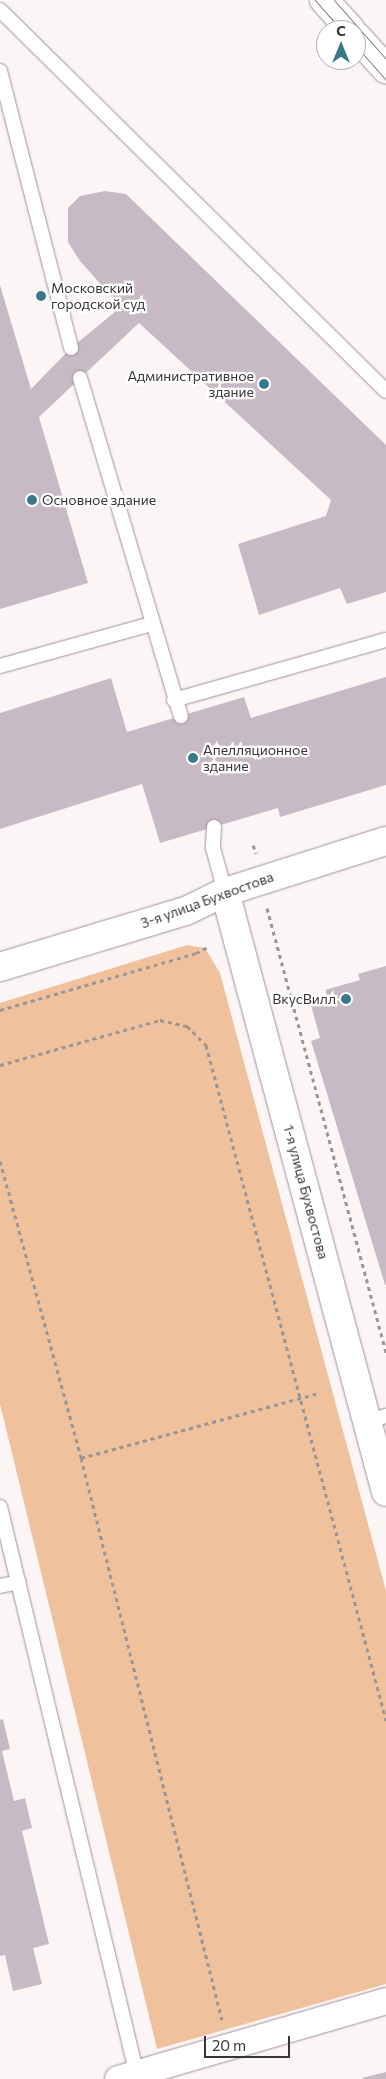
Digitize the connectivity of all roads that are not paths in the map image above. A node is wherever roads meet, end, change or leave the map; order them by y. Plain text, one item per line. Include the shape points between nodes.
1 (324, 0) edge
2 (0, 10) edge
3 (342, 20) edge
4 (0, 71) edge
5 (71, 348) dead end
6 (80, 378) dead end
7 (386, 391) edge
8 (151, 624) junction
9 (386, 640) edge
10 (0, 666) edge
11 (174, 700) junction
12 (181, 716) dead end
13 (214, 827) dead end
14 (386, 841) edge
15 (225, 892) junction
16 (0, 967) edge
17 (377, 1419) edge
18 (386, 1492) edge
19 (0, 1506) edge
20 (19, 1582) junction
21 (0, 1586) edge
22 (386, 2001) edge
23 (131, 2077) edge

1 - 3 street
2 - 7 lane
4 - 5 lane
6 - 8 lane
8 - 10 lane
8 - 11 lane
9 - 11 lane
11 - 12 lane
13 - 15 lane via 214,848
14 - 15 street, 3-я улица Бухвостова
15 - 16 street, 3-я улица Бухвостова via 186,911
15 - 17 street, 1-я улица Бухвостова
17 - 18 street, 1-я улица Бухвостова
19 - 20 lane
20 - 21 lane
20 - 23 lane
22 - 23 street

